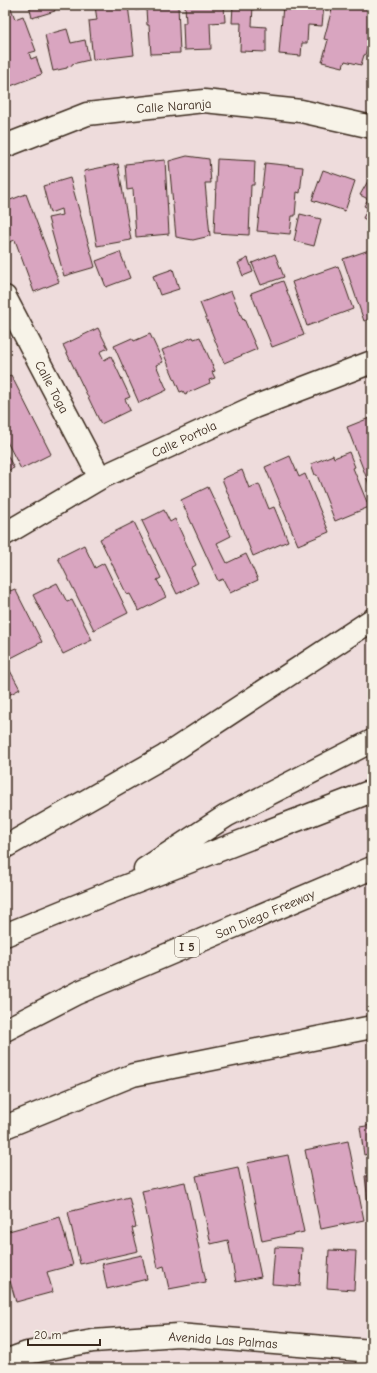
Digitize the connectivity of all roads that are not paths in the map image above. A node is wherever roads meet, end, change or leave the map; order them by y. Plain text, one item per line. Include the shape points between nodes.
1 (372, 127) edge
2 (5, 146) edge
3 (5, 297) edge
4 (372, 362) edge
5 (100, 478) junction
6 (5, 534) edge
7 (372, 620) edge
8 (372, 741) edge
9 (372, 791) edge
10 (5, 847) edge
11 (372, 868) edge
12 (108, 893) junction
13 (5, 935) edge
14 (372, 1027) edge
15 (5, 1030) edge
16 (5, 1127) edge
17 (369, 1356) edge
18 (5, 1360) edge

1 - 2 main road, Calle Naranja via 301,111 204,101 87,114
3 - 5 main road, Calle Toga
4 - 5 main road, Calle Portola via 254,407
5 - 6 main road, Calle Portola
7 - 10 main road via 165,756
8 - 12 main road via 226,816
9 - 12 main road
11 - 15 main road, San Diego Freeway / I 5 via 77,993
12 - 13 main road
14 - 16 main road via 134,1075
17 - 18 main road, Avenida Las Palmas via 178,1335 93,1341 27,1353

